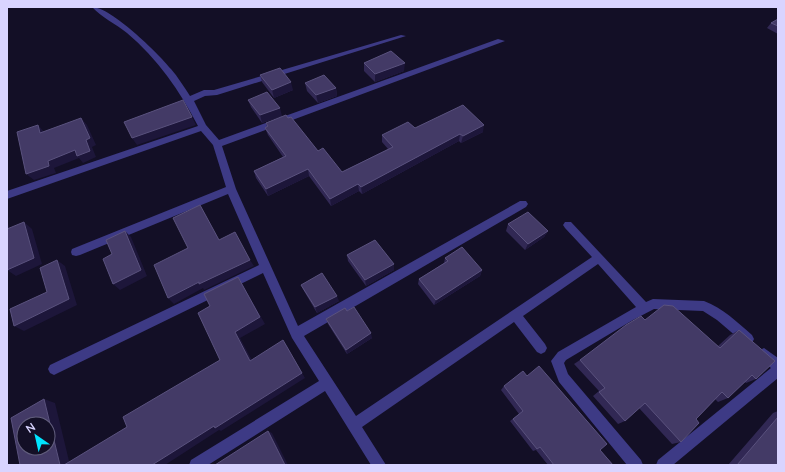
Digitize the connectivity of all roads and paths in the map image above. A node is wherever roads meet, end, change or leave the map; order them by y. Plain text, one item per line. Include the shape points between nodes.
1 (95, 7) edge
2 (403, 36) dead end
3 (501, 41) dead end
4 (189, 100) junction
5 (203, 127) junction
6 (217, 144) junction
7 (231, 189) junction
8 (7, 195) edge
9 (523, 204) dead end
10 (568, 225) dead end
11 (76, 252) dead end
12 (599, 258) junction
13 (266, 267) junction
14 (644, 307) junction
15 (514, 315) junction
16 (296, 334) junction
17 (541, 348) dead end
18 (778, 366) edge
19 (54, 370) dead end
20 (778, 370) edge
21 (327, 383) junction
22 (354, 425) junction
23 (196, 465) edge
24 (379, 465) edge
25 (636, 465) edge
26 (663, 465) edge

1 - 4 street via 130,32 167,69
2 - 4 street via 214,93 204,93
3 - 6 street
4 - 5 street
5 - 6 street
5 - 8 street
6 - 7 street
7 - 11 street
7 - 13 street
9 - 16 street
10 - 12 street
12 - 14 street
12 - 15 street
13 - 16 street
13 - 19 street
14 - 18 street via 653,304 704,306 721,316
14 - 25 street via 562,356 557,362 563,378
15 - 17 street
15 - 22 street
16 - 21 street
20 - 26 street
21 - 22 street
21 - 23 street
22 - 24 street

